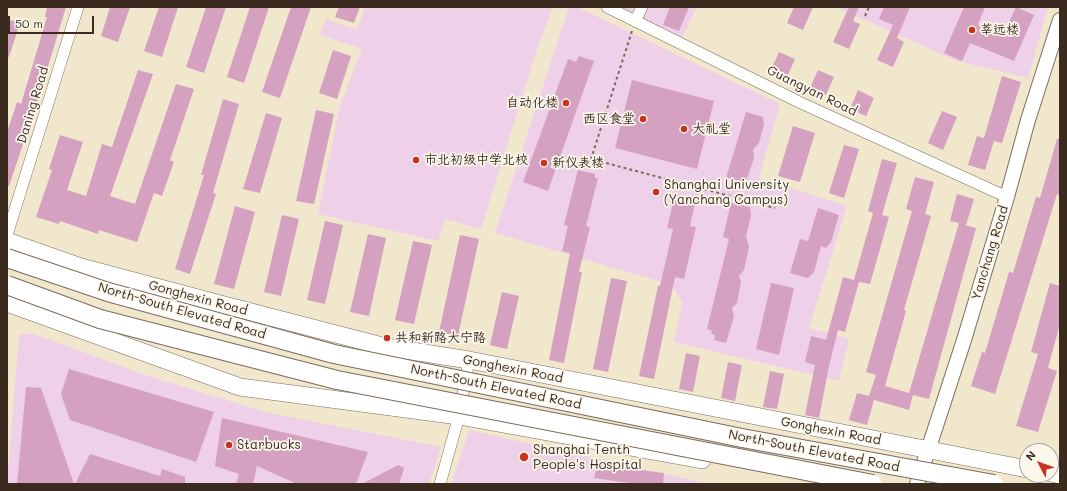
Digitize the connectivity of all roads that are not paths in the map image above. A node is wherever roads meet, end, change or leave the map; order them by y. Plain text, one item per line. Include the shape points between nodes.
1 (78, 7) edge
2 (607, 7) edge
3 (642, 7) edge
4 (1060, 20) edge
5 (635, 21) junction
6 (1007, 197) junction
7 (7, 235) edge
8 (7, 241) edge
9 (7, 258) edge
10 (7, 284) edge
11 (7, 303) edge
12 (469, 360) junction
13 (459, 416) junction
14 (929, 450) junction
15 (1019, 467) edge
16 (440, 484) edge
17 (831, 484) edge
18 (872, 484) edge
19 (917, 484) edge
20 (994, 484) edge

1 - 7 street, Daning Road
2 - 5 street, Guangyan Road
3 - 5 street
4 - 6 street, Yanchang Road
5 - 6 street, Guangyan Road via 801,103
6 - 14 street, Yanchang Road
8 - 12 main road, Gonghexin Road via 81,267 386,347
9 - 20 highway, North-South Elevated Road, bridge via 108,292 334,354 742,438
10 - 18 highway, North-South Elevated Road, bridge via 100,319 337,380
11 - 13 main road via 240,387
12 - 13 street
12 - 14 main road, Gonghexin Road
13 - 16 street
13 - 17 main road
14 - 15 main road, Gonghexin Road
14 - 19 street, Yanchang Road

